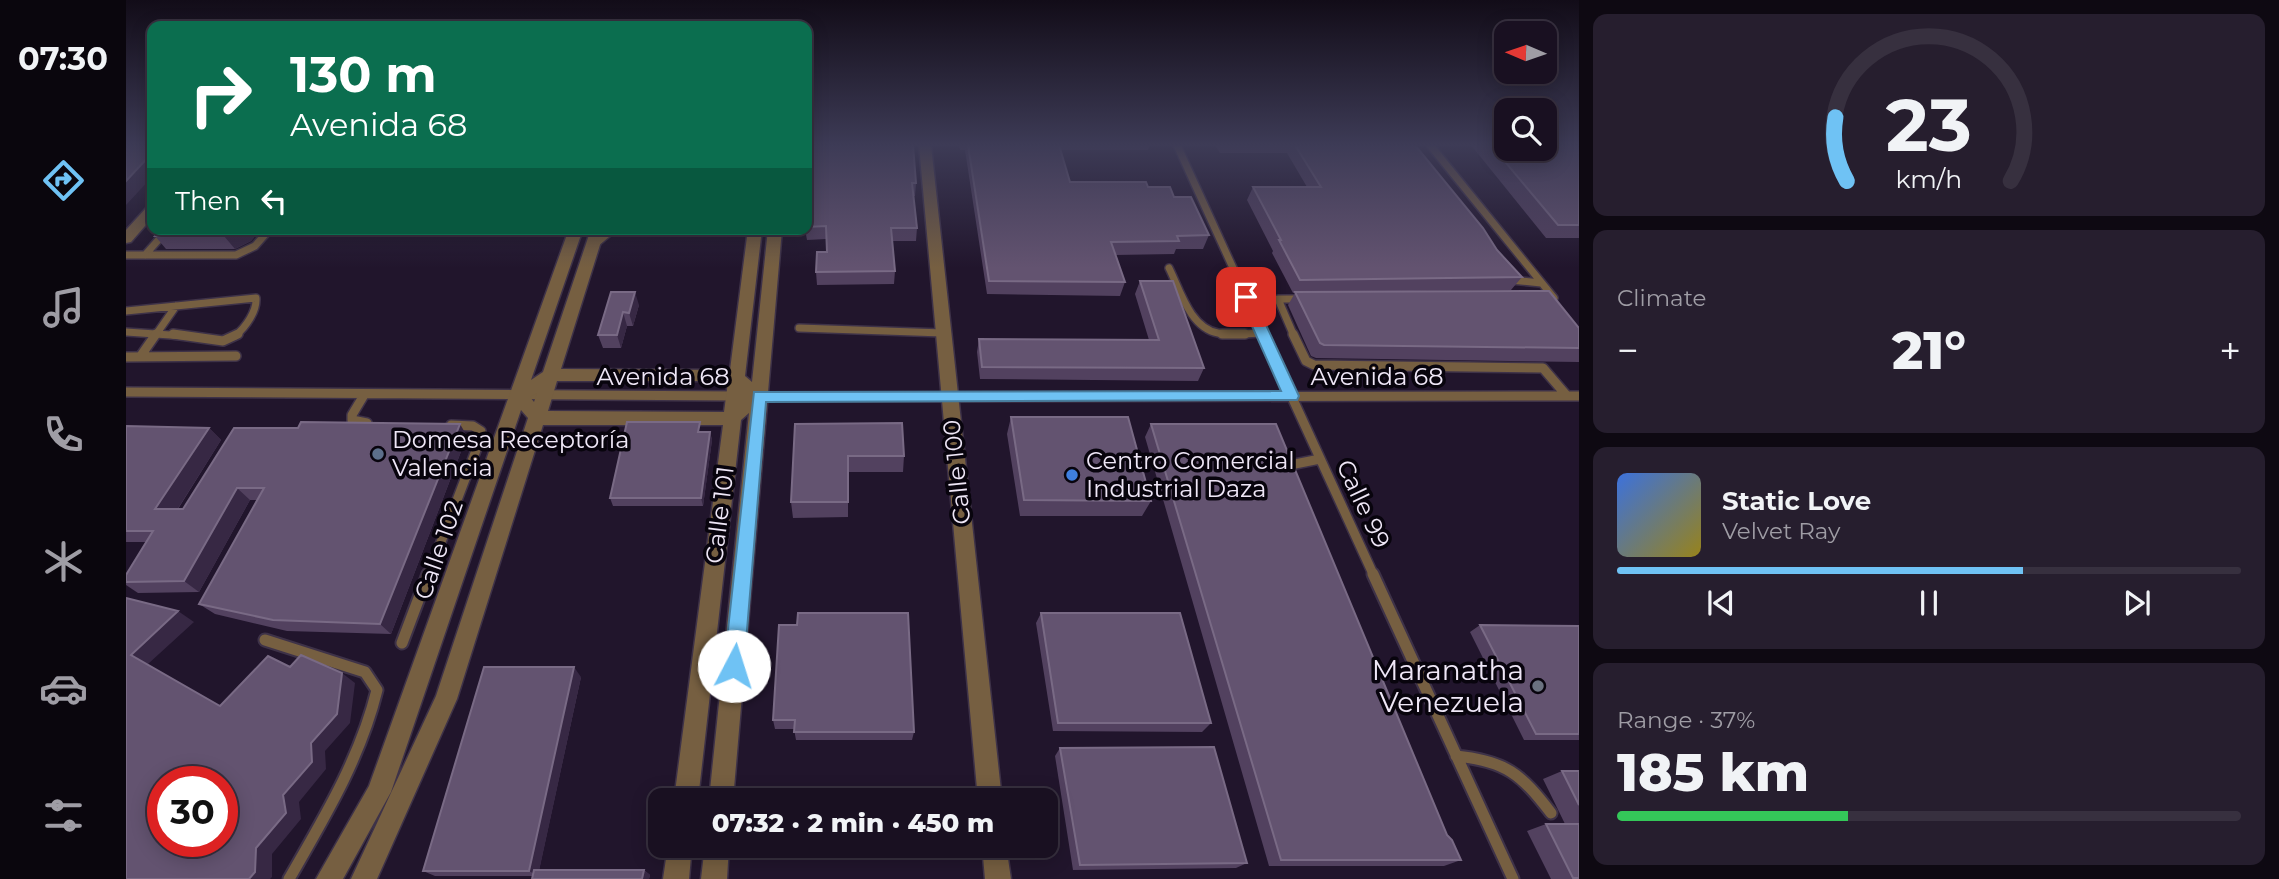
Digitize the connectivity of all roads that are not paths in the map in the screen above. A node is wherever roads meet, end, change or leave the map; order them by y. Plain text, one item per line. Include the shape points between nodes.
1 (929, 186) edge
2 (1196, 186) edge
3 (1461, 186) edge
4 (147, 216) edge
5 (163, 235) edge
6 (265, 235) edge
7 (574, 235) edge
8 (754, 235) edge
9 (774, 235) edge
10 (595, 237) edge
11 (126, 239) edge
12 (126, 255) edge
13 (145, 255) junction
14 (1170, 268) dead end
15 (1502, 274) edge
16 (1541, 283) junction
17 (1542, 296) edge
18 (1552, 296) junction
19 (1318, 298) edge
20 (1559, 304) edge
21 (176, 306) junction
22 (126, 311) edge
23 (799, 328) dead end
24 (126, 331) edge
25 (159, 332) junction
26 (943, 333) junction
27 (1263, 333) junction
28 (236, 356) dead end
29 (126, 357) edge
30 (140, 357) junction
31 (552, 374) junction
32 (736, 388) junction
33 (126, 392) edge
34 (363, 395) junction
35 (519, 396) junction
36 (950, 396) junction
37 (1291, 396) junction
38 (1567, 396) junction
39 (1579, 396) edge
40 (545, 397) junction
41 (759, 397) junction
42 (732, 417) junction
43 (538, 418) junction
44 (385, 424) edge
45 (438, 424) edge
46 (1320, 459) junction
47 (1293, 484) edge
48 (265, 640) dead end
49 (402, 643) dead end
50 (729, 719) junction
51 (695, 721) junction
52 (1456, 756) junction
53 (687, 788) edge
54 (722, 788) edge
55 (989, 788) edge
56 (1551, 813) dead end
57 (678, 858) edge
58 (716, 858) edge
59 (996, 858) edge
60 (289, 879) edge
61 (330, 879) edge
62 (364, 879) edge
63 (676, 879) edge
64 (714, 879) edge
65 (998, 879) edge
66 (1513, 879) edge

1 - 26 street, Calle 100
2 - 27 lane, Calle 99
3 - 16 lane
4 - 11 street
5 - 13 lane
6 - 13 lane via 257,246 236,255
7 - 35 street, Calle 102
8 - 32 street, Calle 101
9 - 41 street, Calle 101
10 - 31 street
12 - 13 lane
14 - 27 lane via 1204,327 1222,334
15 - 16 lane via 1510,281
16 - 18 lane
17 - 18 lane
18 - 20 lane
19 - 38 lane via 1278,299 1306,361 1543,368
21 - 22 lane
21 - 25 lane
21 - 25 lane via 256,298 257,303 234,338 223,341
23 - 26 lane
24 - 25 lane
25 - 30 lane
26 - 36 street, Calle 100
27 - 37 lane, Calle 99
28 - 30 lane
29 - 30 lane
31 - 32 street via 726,375
31 - 35 street
31 - 40 street
32 - 40 lane, Avenida 68
32 - 41 street
32 - 42 street, Calle 101
33 - 34 lane, Avenida 68
34 - 35 lane, Avenida 68
34 - 44 lane via 352,420
35 - 40 lane, Avenida 68
35 - 43 street
35 - 61 street, Calle 102 via 379,792
36 - 37 lane, Avenida 68
36 - 41 lane, Avenida 68
36 - 55 street, Calle 100
37 - 38 lane, Avenida 68
37 - 46 lane, Calle 99
38 - 39 lane, Avenida 68
40 - 43 street
41 - 42 street
41 - 50 street, Calle 101
42 - 43 street
42 - 51 street, Calle 101
43 - 62 street via 446,699
45 - 49 lane via 473,426 481,431 480,440
46 - 47 lane via 1290,465
46 - 52 lane, Calle 99
48 - 60 lane via 365,672 377,690 346,778
50 - 51 street
50 - 54 street, Calle 101
51 - 53 street, Calle 101
52 - 56 lane via 1487,758 1509,766
52 - 66 lane, Calle 99
57 - 63 street
58 - 64 street
59 - 65 street

